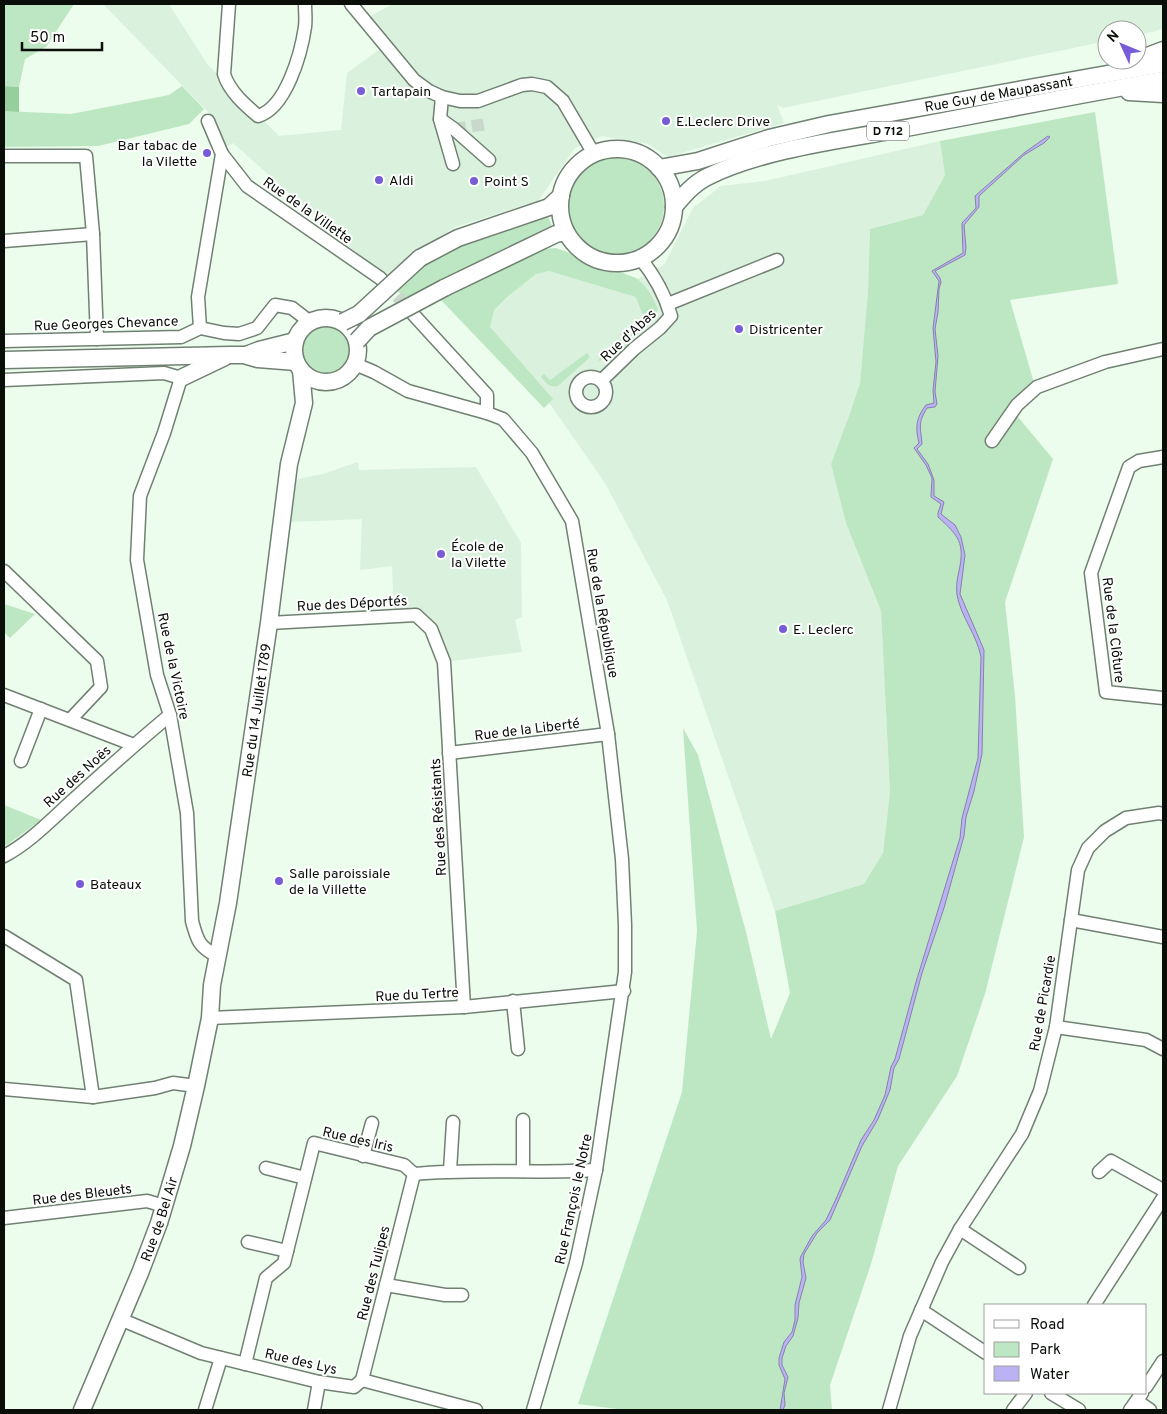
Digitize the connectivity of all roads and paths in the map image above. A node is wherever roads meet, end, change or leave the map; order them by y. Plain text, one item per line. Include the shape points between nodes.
1 (229, 4) edge
2 (305, 4) edge
3 (351, 4) edge
4 (1163, 50) edge
5 (1147, 56) edge
6 (1163, 64) edge
7 (1104, 70) edge
8 (1163, 80) edge
9 (1064, 82) junction
10 (1118, 88) junction
11 (1163, 94) edge
12 (442, 97) junction
13 (440, 119) junction
14 (208, 121) dead end
15 (222, 154) junction
16 (594, 154) junction
17 (4, 156) edge
18 (489, 160) dead end
19 (453, 164) dead end
20 (659, 168) junction
21 (561, 196) junction
22 (674, 208) junction
23 (566, 232) junction
24 (93, 234) junction
25 (4, 241) edge
26 (640, 258) junction
27 (777, 260) dead end
28 (384, 283) tunnel mouth
29 (668, 304) junction
30 (412, 313) tunnel mouth
31 (310, 322) junction
32 (343, 322) junction
33 (200, 328) junction
34 (97, 339) junction
35 (295, 340) junction
36 (4, 341) edge
37 (357, 342) junction
38 (1163, 349) edge
39 (237, 355) junction
40 (4, 360) edge
41 (355, 364) junction
42 (298, 366) junction
43 (181, 378) junction
44 (4, 380) edge
45 (601, 381) dead end
46 (324, 383) junction
47 (304, 404) junction
48 (487, 413) junction
49 (992, 441) dead end
50 (1163, 457) edge
51 (4, 571) edge
52 (269, 623) junction
53 (430, 629) joint
54 (4, 695) edge
55 (1163, 698) edge
56 (41, 709) junction
57 (170, 715) junction
58 (70, 720) junction
59 (608, 734) junction
60 (134, 745) junction
61 (449, 753) junction
62 (21, 761) dead end
63 (1163, 814) edge
64 (4, 856) edge
65 (1071, 920) junction
66 (4, 936) edge
67 (1163, 937) edge
68 (217, 956) junction
69 (624, 990) junction
70 (513, 1002) junction
71 (464, 1007) junction
72 (210, 1018) junction
73 (1056, 1027) junction
74 (518, 1050) dead end
75 (1163, 1050) edge
76 (196, 1086) junction
77 (4, 1088) edge
78 (93, 1097) junction
79 (523, 1120) dead end
80 (453, 1122) dead end
81 (372, 1123) dead end
82 (364, 1156) junction
83 (266, 1168) dead end
84 (450, 1170) junction
85 (523, 1170) junction
86 (596, 1170) junction
87 (1098, 1172) dead end
88 (414, 1174) junction
89 (305, 1178) junction
90 (1163, 1190) edge
91 (1163, 1198) edge
92 (164, 1206) junction
93 (4, 1218) edge
94 (960, 1229) junction
95 (248, 1242) dead end
96 (287, 1251) junction
97 (1018, 1268) dead end
98 (386, 1285) junction
99 (462, 1295) dead end
100 (1095, 1304) edge
101 (921, 1310) junction
102 (120, 1319) junction
103 (984, 1352) edge
104 (221, 1358) junction
105 (1163, 1360) edge
106 (245, 1364) junction
107 (362, 1380) junction
108 (320, 1382) junction
109 (1147, 1385) edge
110 (1025, 1394) edge
111 (1058, 1394) edge
112 (1136, 1401) edge
113 (82, 1410) edge
114 (205, 1410) edge
115 (314, 1410) edge
116 (476, 1410) edge
117 (533, 1410) edge
118 (889, 1410) edge
119 (1013, 1410) edge
120 (1079, 1410) edge
121 (1150, 1410) edge

1 - 2 street via 226,82 258,116 267,113 280,99 299,58
3 - 12 street via 414,80
4 - 5 main road
6 - 9 main road, Rue Guy de Maupassant / D 712
7 - 9 main road
8 - 10 main road, Rue Guy de Maupassant / D 712
9 - 20 main road, Rue Guy de Maupassant / D 712 via 829,124 769,138 698,161
10 - 11 main road via 1132,94
10 - 22 main road, Rue Guy de Maupassant / D 712 via 822,143 764,157 704,178 687,191
12 - 13 street
12 - 16 street via 478,101 522,85 547,87 563,100
13 - 18 street
13 - 19 street
14 - 15 street, Rue de la Villette
15 - 28 street, Rue de la Villette via 246,186
15 - 33 street via 198,297
16 - 20 main road via 612,149 629,150 646,157
16 - 21 main road via 567,178
17 - 24 street via 86,156
20 - 22 main road via 672,193
21 - 23 main road via 560,214
21 - 32 main road, bridge via 549,206 458,238 420,258 359,314
22 - 26 main road via 664,238
23 - 26 main road via 576,246 606,262 623,263
23 - 37 main road, bridge via 444,288 369,328
24 - 25 street
24 - 34 street
26 - 29 street, Rue d'Abas
27 - 29 street
29 - 45 street, Rue d'Abas via 670,316 665,322
30 - 48 street via 488,395
31 - 32 main road via 326,318
31 - 33 street via 292,308 275,305 257,328 239,334
31 - 35 main road
32 - 37 main road
33 - 34 street, Rue Georges Chevance via 181,336
34 - 36 street, Rue Georges Chevance
35 - 39 main road
35 - 42 main road
37 - 41 main road
38 - 49 street via 1105,362 1037,387 1017,405
39 - 40 main road
39 - 42 main road
39 - 43 main road
41 - 46 main road via 344,377
41 - 48 street, Rue de la République via 408,392
42 - 46 main road via 307,377
42 - 47 main road, Rue du 14 Juillet 1789
43 - 44 street via 164,373
43 - 57 street, Rue de la Victoire via 140,496 137,560 157,675
46 - 47 main road, Rue du 14 Juillet 1789
47 - 52 main road, Rue du 14 Juillet 1789 via 289,464
48 - 59 street, Rue de la République via 503,419 532,453 572,521
50 - 55 street, Rue de la Clôture via 1139,461 1129,467 1091,573 1106,692
51 - 58 street via 97,661 101,687
52 - 53 street, Rue des Déportés via 416,615
52 - 68 main road, Rue du 14 Juillet 1789 via 228,903
53 - 61 street, Rue des Résistants via 444,662
54 - 56 street
56 - 58 street
56 - 62 street
57 - 60 street, Rue des Noës
57 - 68 street, Rue de la Victoire via 187,813 192,921 196,937 204,949
58 - 60 street
59 - 61 street, Rue de la Liberté
59 - 69 street, Rue de la République via 622,859
60 - 64 street, Rue des Noës via 22,845
61 - 71 street, Rue des Résistants
63 - 65 street, Rue de Picardie via 1126,818 1105,831 1088,848 1078,870
65 - 67 street
65 - 73 street, Rue de Picardie
66 - 78 street via 76,980
68 - 72 main road, Rue du 14 Juillet 1789
69 - 70 street, Rue du Tertre
69 - 86 street, Rue François le Notre
70 - 71 street, Rue du Tertre
70 - 74 street
71 - 72 street, Rue du Tertre
72 - 76 main road, Rue de Bel Air
73 - 75 street via 1146,1040
73 - 94 street, Rue de Picardie via 1040,1091 1022,1134
76 - 78 street via 174,1083
76 - 92 main road, Rue de Bel Air
77 - 78 street
79 - 85 street
80 - 84 street
81 - 82 street
82 - 88 street, Rue des Iris via 404,1165
82 - 89 street, Rue des Iris via 314,1143
83 - 89 street
84 - 85 street
84 - 88 street
85 - 86 street
86 - 117 street, Rue François le Notre via 576,1263
87 - 90 street via 1111,1161
88 - 98 street, Rue des Tulipes
89 - 96 street, Rue des Iris
91 - 100 street
92 - 93 street, Rue des Bleuets via 147,1201
92 - 102 main road, Rue de Bel Air
94 - 97 street
94 - 101 street, Rue de Picardie
95 - 96 street
96 - 106 street, Rue des Iris via 284,1263 266,1278
98 - 99 street
98 - 107 street, Rue des Tulipes
101 - 103 street
101 - 118 street, Rue de Picardie via 910,1336
102 - 104 street, Rue des Lys via 201,1353
102 - 113 main road, Rue de Bel Air
104 - 106 street, Rue des Lys
104 - 114 street
105 - 109 street
106 - 108 street, Rue des Lys
107 - 108 street, Rue des Lys via 354,1387
107 - 116 street, Rue des Lys
108 - 115 street
110 - 119 street
111 - 120 street
112 - 121 street

